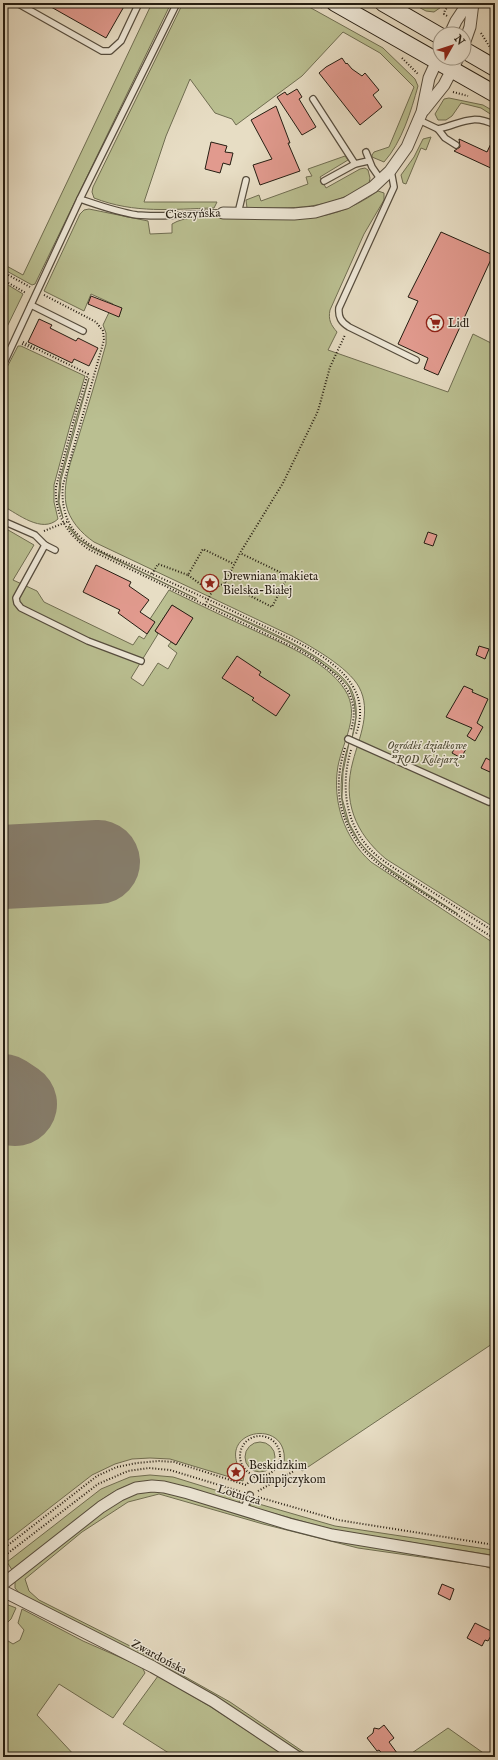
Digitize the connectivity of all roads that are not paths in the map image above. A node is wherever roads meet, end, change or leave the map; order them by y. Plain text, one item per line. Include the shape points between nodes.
1 (17, 3) edge
2 (139, 3) edge
3 (177, 3) edge
4 (335, 3) edge
5 (383, 3) edge
6 (468, 3) edge
7 (473, 3) edge
8 (453, 26) edge
9 (470, 26) edge
10 (432, 31) edge
11 (432, 54) edge
12 (472, 55) edge
13 (434, 66) edge
14 (454, 66) edge
15 (458, 66) edge
16 (495, 68) edge
17 (495, 94) edge
18 (313, 99) dead end
19 (421, 116) junction
20 (495, 125) edge
21 (438, 129) junction
22 (456, 145) dead end
23 (366, 152) dead end
24 (368, 161) junction
25 (355, 164) junction
26 (390, 171) junction
27 (246, 180) dead end
28 (381, 180) junction
29 (324, 181) dead end
30 (80, 199) junction
31 (224, 212) joint
32 (238, 213) junction
33 (31, 305) junction
34 (83, 331) dead end
35 (416, 360) dead end
36 (3, 365) edge
37 (3, 521) edge
38 (45, 545) junction
39 (55, 550) dead end
40 (141, 661) dead end
41 (348, 739) road end
42 (489, 802) dead end
43 (250, 1495) road end
44 (243, 1510) junction
45 (495, 1562) edge
46 (3, 1584) edge
47 (3, 1591) edge
48 (297, 1757) edge

1 - 2 lane via 102,51 110,51 121,40
3 - 30 lane
4 - 11 main road
5 - 10 main road
6 - 8 street
7 - 9 street
12 - 16 main road
13 - 19 street, Cieszyńska
14 - 19 street, Cieszyńska via 444,85
15 - 17 main road
18 - 25 lane
19 - 21 lane
19 - 26 street, Cieszyńska via 407,147
20 - 21 lane via 478,118
21 - 22 lane
23 - 24 lane
24 - 25 lane
24 - 28 lane
25 - 29 lane
26 - 28 street, Cieszyńska
26 - 35 lane via 394,186 338,315 349,327
27 - 32 lane
28 - 32 street, Cieszyńska via 356,198 336,207 315,212
30 - 31 lane, Cieszyńska via 136,215
30 - 33 lane
31 - 32 street, Cieszyńska
33 - 34 lane
33 - 36 lane
37 - 38 lane via 35,535
38 - 39 lane
38 - 40 lane via 16,598 21,608 88,641
41 - 42 lane
43 - 44 lane
44 - 45 street, Lotnicza via 332,1535
44 - 46 street, Lotnicza via 164,1487 136,1488 101,1506
47 - 48 street, Zwardońska via 160,1671 213,1701

